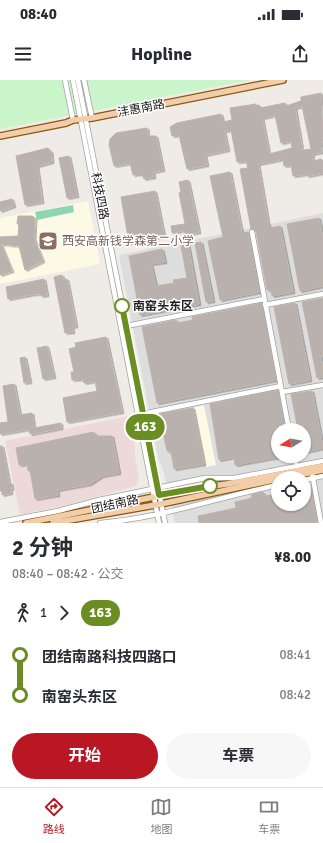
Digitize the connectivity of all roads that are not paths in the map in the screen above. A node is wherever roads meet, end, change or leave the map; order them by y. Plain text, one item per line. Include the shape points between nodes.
1 (65, 80) edge
2 (73, 80) edge
3 (78, 80) edge
4 (84, 80) edge
5 (283, 80) edge
6 (86, 119) junction
7 (73, 120) junction
8 (0, 136) edge
9 (252, 232) dead end
10 (323, 294) edge
11 (264, 299) junction
12 (265, 305) junction
13 (126, 326) junction
14 (323, 385) edge
15 (281, 386) junction
16 (282, 392) junction
17 (142, 414) junction
18 (288, 423) edge
19 (323, 461) edge
20 (296, 463) edge
21 (323, 466) edge
22 (297, 468) junction
23 (323, 470) edge
24 (312, 475) junction
25 (323, 476) edge
26 (271, 480) edge
27 (271, 486) edge
28 (155, 489) junction
29 (156, 496) junction
30 (158, 504) junction
31 (160, 513) junction
32 (0, 522) edge
33 (26, 523) edge
34 (53, 523) edge
35 (100, 523) edge
36 (160, 523) edge
37 (165, 523) edge
38 (321, 523) edge

1 - 7 street
2 - 6 street, 科技四路
3 - 6 street, 科技四路
4 - 6 street
5 - 6 main road, 沣惠南路
6 - 7 main road, 沣惠南路
6 - 13 street, 科技四路
6 - 28 street, 科技四路
7 - 8 main road, 沣惠南路
9 - 11 street
10 - 12 street
11 - 12 street
11 - 13 street
12 - 15 street
13 - 17 street, 科技四路
14 - 16 street
15 - 16 street
15 - 17 street
16 - 18 street
17 - 28 street, 科技四路
19 - 22 street
20 - 22 street
21 - 22 main road, 团结南路
22 - 28 street via 234,478 204,478
22 - 29 main road, 团结南路
23 - 24 main road
24 - 25 street
24 - 38 street
26 - 30 main road, 团结南路
27 - 31 street
28 - 29 street, 科技四路
28 - 32 street via 99,500 58,512
29 - 30 street, 科技四路
29 - 33 main road, 团结南路
30 - 31 street, 科技四路
30 - 34 main road, 团结南路
31 - 35 street
31 - 36 street, 科技四路
31 - 37 street, 科技四路

